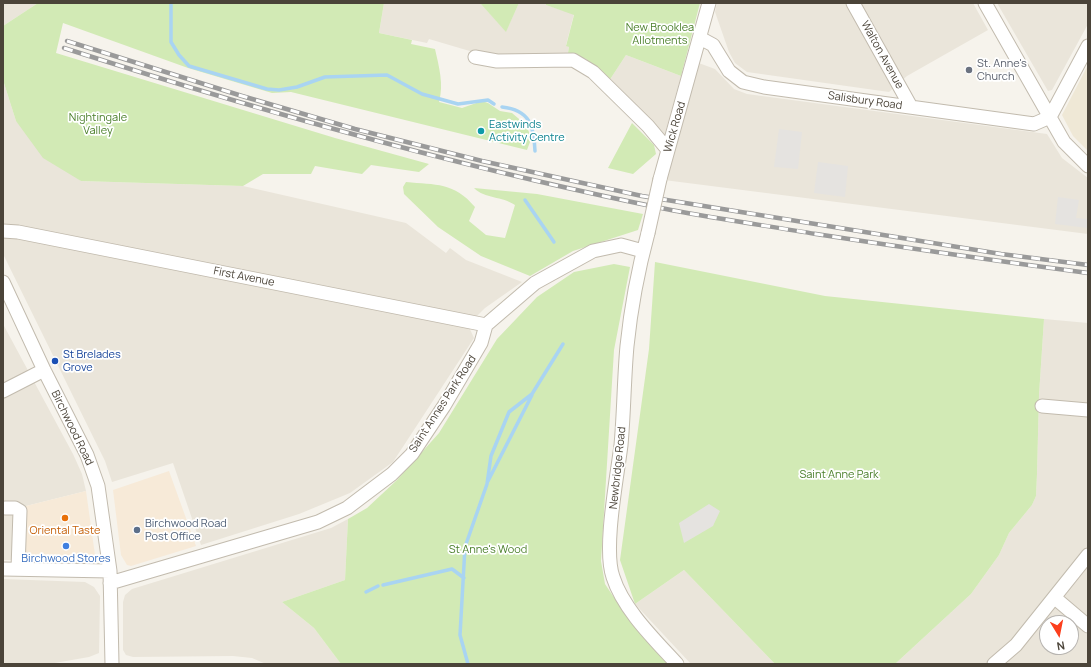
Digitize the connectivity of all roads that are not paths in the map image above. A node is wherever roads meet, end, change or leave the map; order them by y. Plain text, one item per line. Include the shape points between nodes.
1 (709, 3) edge
2 (853, 3) edge
3 (985, 3) edge
4 (700, 38) junction
5 (1088, 46) edge
6 (475, 57) dead end
7 (911, 107) junction
8 (1050, 117) junction
9 (668, 150) junction
10 (1088, 166) edge
11 (3, 232) edge
12 (643, 251) junction
13 (3, 282) edge
14 (486, 326) junction
15 (44, 370) junction
16 (3, 391) edge
17 (1042, 406) dead end
18 (1088, 410) edge
19 (5, 508) dead end
20 (1088, 555) edge
21 (3, 569) edge
22 (18, 570) junction
23 (110, 577) junction
24 (1054, 598) junction
25 (1088, 626) edge
26 (112, 664) edge
27 (677, 664) edge
28 (994, 664) edge

1 - 4 street, Wick Road
2 - 7 street, Walton Avenue
3 - 8 street
4 - 7 street, Salisbury Road via 713,45 729,71 743,82
4 - 9 street, Wick Road
5 - 8 street
6 - 9 street via 497,61 573,60 593,72 648,126
7 - 8 street, Salisbury Road via 1034,124
8 - 10 street via 1064,142
9 - 12 street, Wick Road, bridge
11 - 14 street, First Avenue via 25,233
12 - 14 street via 621,245 593,251 535,283
12 - 27 street, Newbridge Road via 636,280 627,346 624,413 609,564 623,601
13 - 15 street, Birchwood Road
14 - 23 street, Saint Annes Park Road via 481,343 412,454 392,474 347,508 318,522
15 - 16 street
15 - 23 street, Birchwood Road via 87,454 98,486
17 - 18 street
19 - 22 street via 20,511
20 - 24 street
21 - 22 street, Saint Annes Park Road
22 - 23 street, Saint Annes Park Road
23 - 26 street, Birchwood Road
24 - 25 street
24 - 28 street via 1016,644

